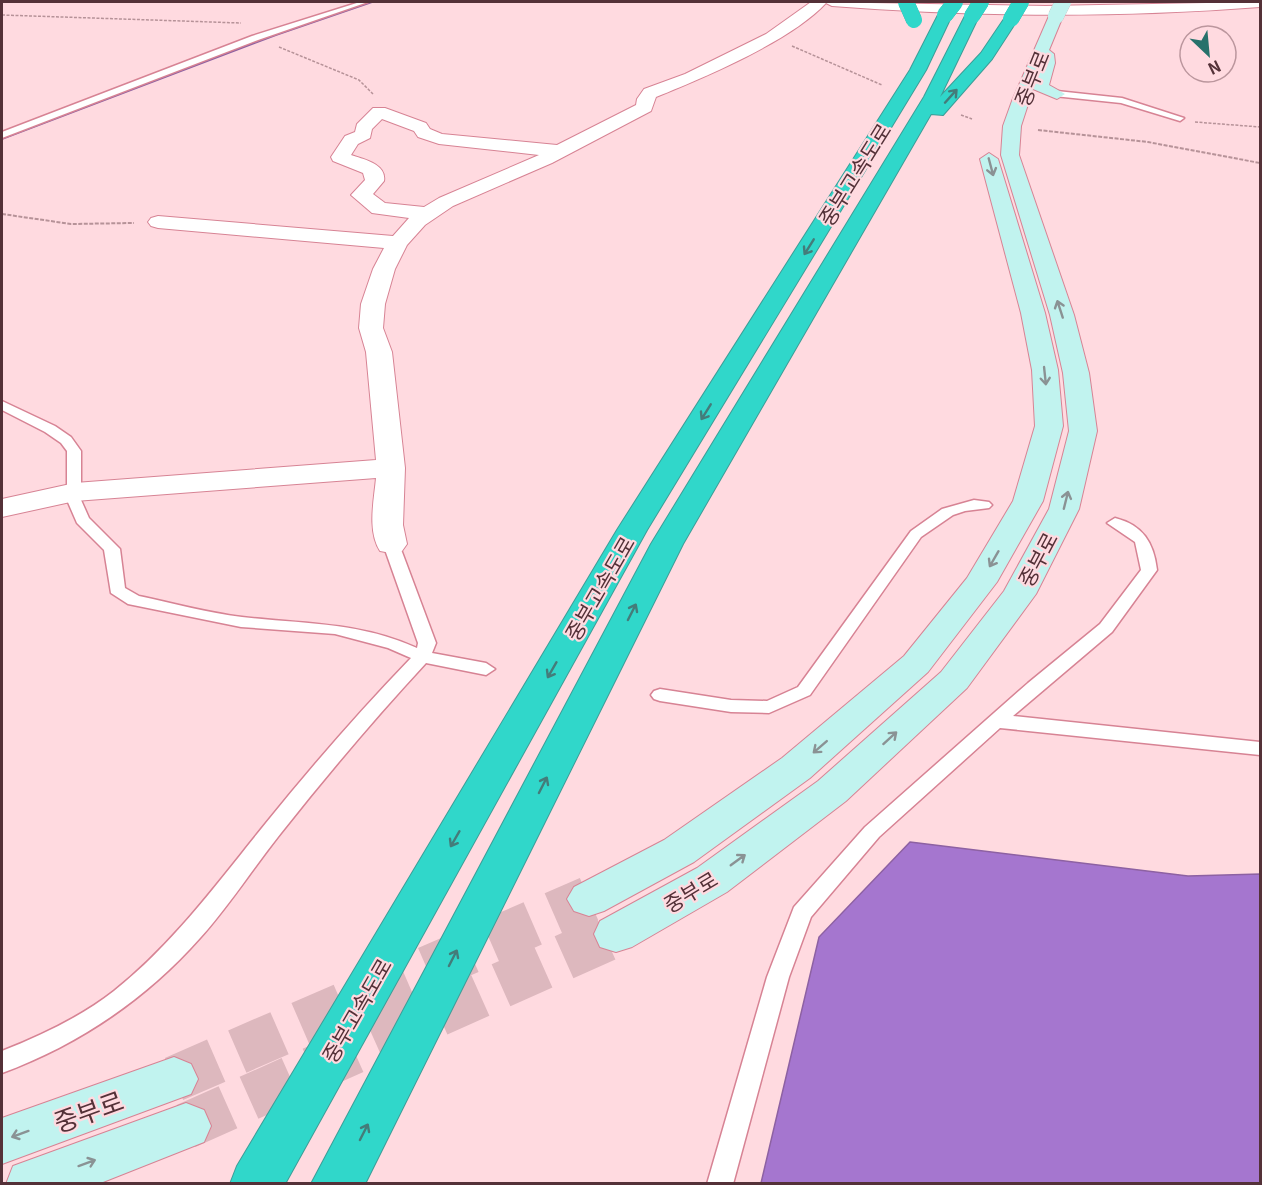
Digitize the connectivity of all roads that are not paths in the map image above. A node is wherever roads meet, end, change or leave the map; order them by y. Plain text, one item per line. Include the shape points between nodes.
1 (365, 2) edge
2 (819, 2) edge
3 (832, 2) edge
4 (906, 2) edge
5 (1260, 3) edge
6 (1039, 9) edge
7 (954, 11) edge
8 (1044, 45) junction
9 (1057, 94) junction
10 (1180, 118) road end
11 (1025, 128) junction
12 (2, 135) edge
13 (560, 151) junction
14 (898, 155) junction
15 (428, 214) junction
16 (158, 222) road end
17 (398, 243) junction
18 (2, 405) edge
19 (391, 468) junction
20 (75, 492) junction
21 (984, 505) dead end
22 (2, 508) edge
23 (1115, 523) dead end
24 (391, 544) joint
25 (422, 657) junction
26 (486, 669) dead end
27 (660, 695) dead end
28 (998, 721) junction
29 (1260, 749) edge
30 (590, 899) tunnel mouth
31 (616, 934) tunnel mouth
32 (2, 1062) edge
33 (174, 1079) tunnel mouth
34 (186, 1126) tunnel mouth
35 (2, 1141) edge
36 (32, 1184) edge
37 (256, 1184) edge
38 (337, 1184) edge
39 (720, 1184) edge

1 - 12 lane via 290,26
2 - 13 street via 771,37 650,93 645,107
3 - 5 street via 996,11
4 - 7 highway, bridge
6 - 8 main road, 중부로
14 -> 6 highway via 987,56
6 -> 30 main road, 중부로 via 1000,99 987,153 1045,370 1049,426 1028,501 981,582 916,664 796,768 679,851
7 - 14 highway, 중부고속도로 via 932,97
7 -> 37 highway, 중부고속도로 via 633,530
8 - 9 main road via 1047,63 1040,87
8 - 11 main road, 중부로
9 - 10 lane via 1122,101
9 - 11 main road via 1036,97
31 -> 11 main road, 중부로 via 712,880 832,791 954,680 1019,594 1064,509 1083,431 1076,373 1062,315 1010,155
13 - 15 street via 446,202
13 - 15 street via 439,139 420,127 379,112 363,128 364,134 351,140 340,156 370,169 375,176 361,195 373,207
38 -> 14 highway, 중부고속도로 via 667,544
15 - 17 street
16 - 17 street
17 - 19 street via 384,269 373,304 371,328 379,352
18 - 20 lane via 66,440 74,451
19 - 20 street
19 - 24 street
20 - 22 street
20 - 25 lane via 82,520 112,549 117,590 134,600 241,622 335,629 394,644
21 - 27 lane via 953,509 935,517 916,534 804,691 769,707 731,706
23 - 28 lane via 1135,532 1147,546 1149,570 1106,628
24 - 25 lane via 427,643
25 - 26 lane
25 - 32 lane via 281,818 192,932 121,999 50,1042
28 - 29 lane
28 - 39 lane via 872,832 802,913 778,978
33 -> 35 main road, 중부로
36 -> 34 main road

